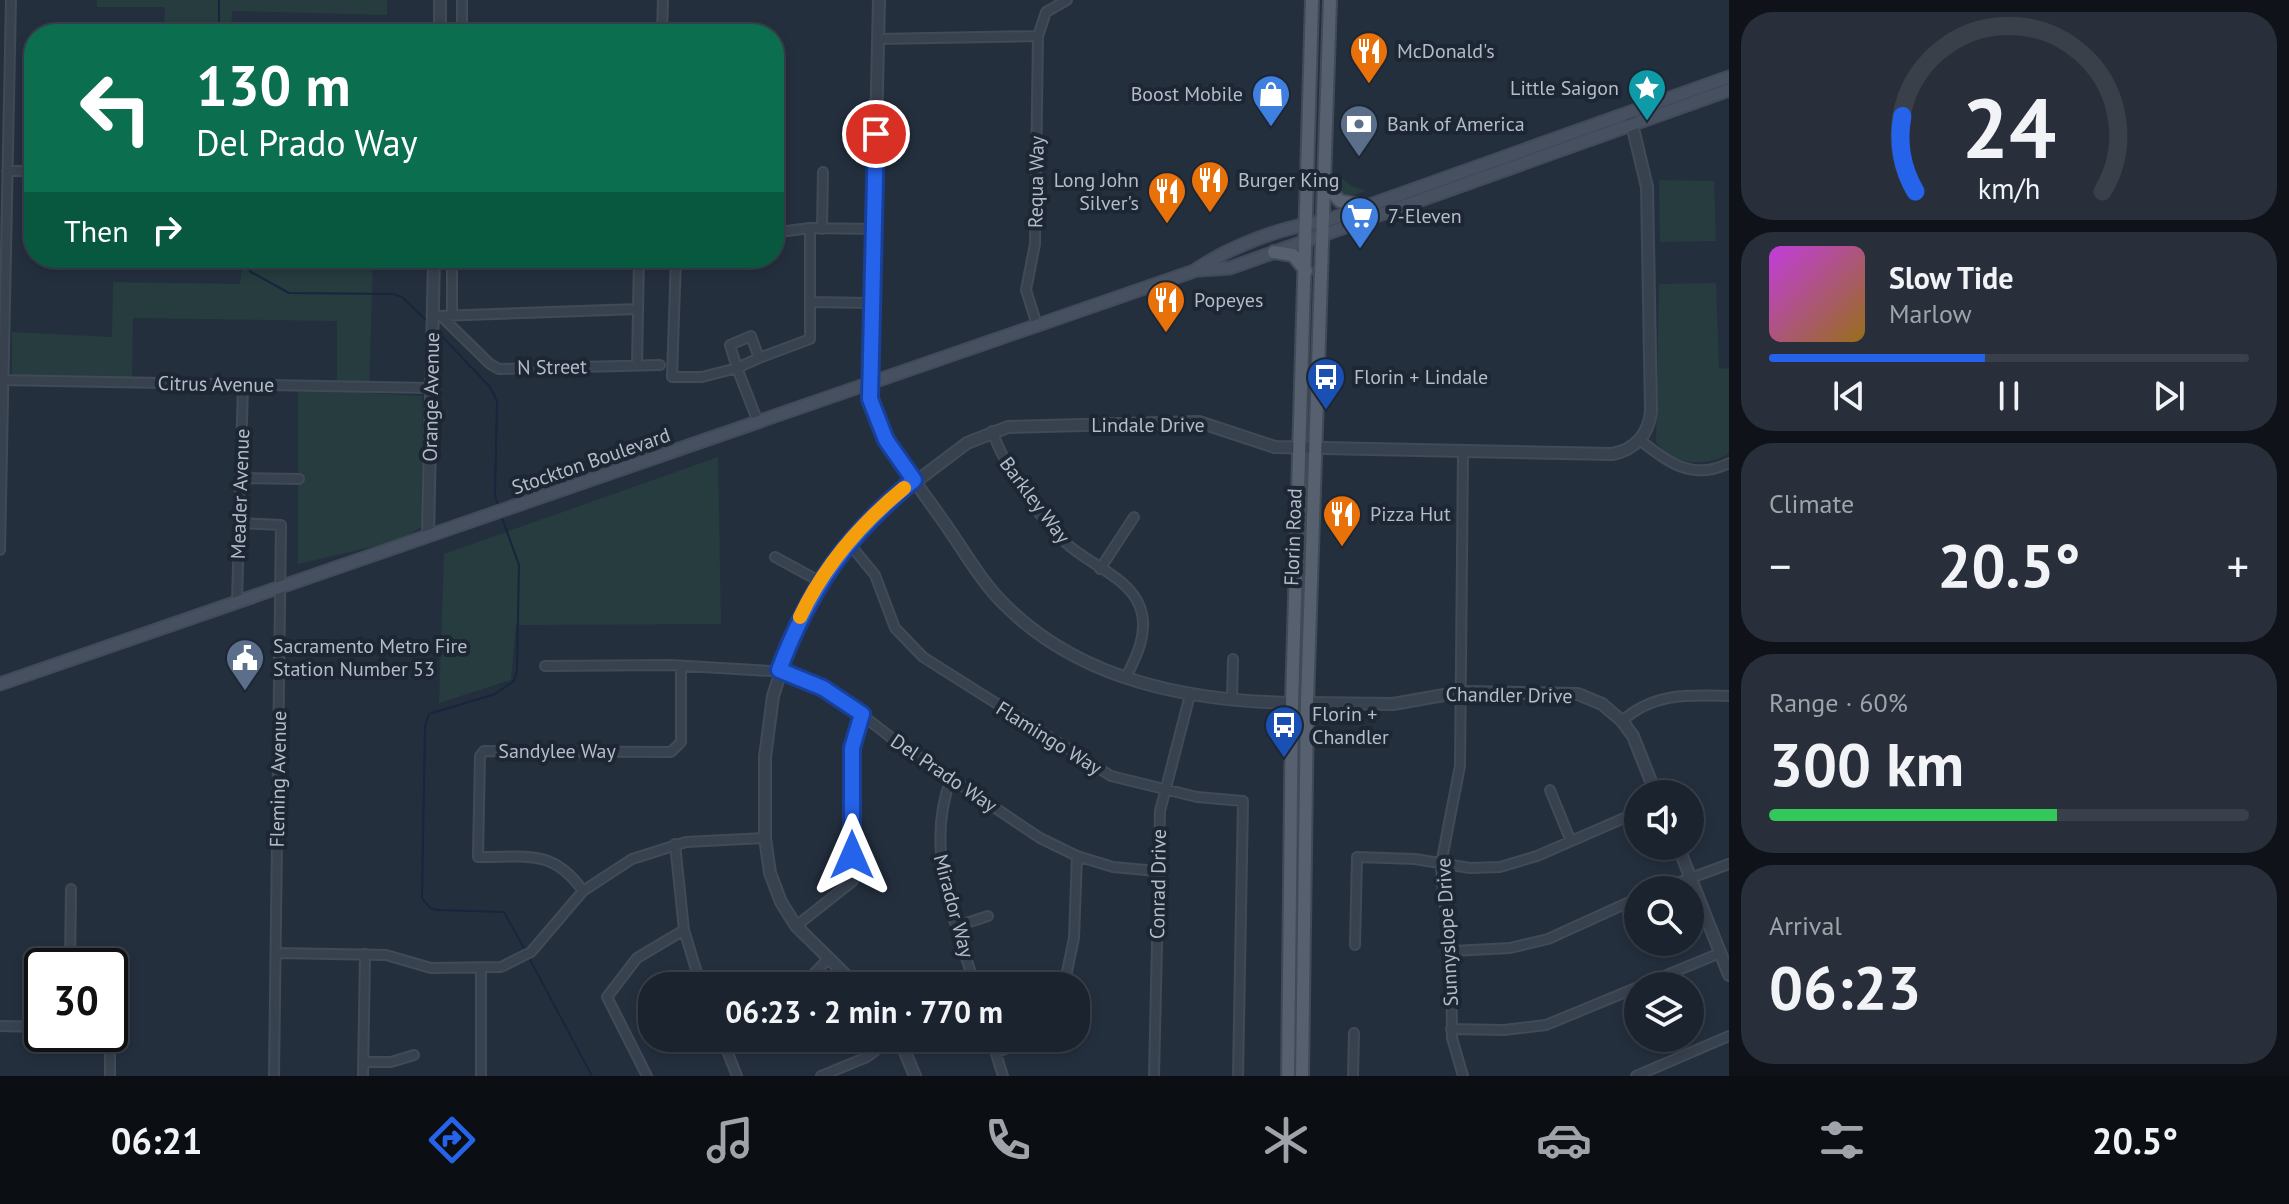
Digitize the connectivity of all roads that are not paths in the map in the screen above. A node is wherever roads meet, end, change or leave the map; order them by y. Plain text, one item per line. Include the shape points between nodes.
1 (11, 0) edge
2 (440, 0) edge
3 (462, 0) edge
4 (663, 0) edge
5 (879, 0) edge
6 (1067, 0) edge
7 (1312, 0) edge
8 (1330, 0) edge
9 (440, 24) edge
10 (462, 24) edge
11 (662, 24) edge
12 (1038, 36) junction
13 (878, 39) junction
14 (1729, 77) edge
15 (1729, 90) edge
16 (1628, 112) junction
17 (1632, 124) junction
18 (4, 127) edge
19 (7, 171) junction
20 (24, 171) edge
21 (823, 172) dead end
22 (1326, 186) junction
23 (1366, 206) junction
24 (1306, 224) junction
25 (1325, 227) junction
26 (810, 228) junction
27 (822, 229) junction
28 (874, 229) junction
29 (784, 233) edge
30 (1307, 240) junction
31 (1274, 252) junction
32 (434, 268) edge
33 (452, 268) edge
34 (639, 268) edge
35 (676, 268) edge
36 (1194, 271) junction
37 (1306, 271) junction
38 (810, 302) junction
39 (872, 303) junction
40 (638, 309) junction
41 (452, 313) junction
42 (436, 318) junction
43 (1037, 325) junction
44 (759, 358) junction
45 (637, 365) junction
46 (660, 365) dead end
47 (737, 368) junction
48 (2, 380) edge
49 (870, 383) junction
50 (243, 385) junction
51 (431, 388) junction
52 (758, 422) junction
53 (992, 431) junction
54 (1640, 440) junction
55 (1299, 448) junction
56 (1316, 449) junction
57 (1463, 452) junction
58 (1729, 463) edge
59 (240, 478) junction
60 (299, 479) dead end
61 (914, 480) junction
62 (1134, 517) dead end
63 (239, 523) junction
64 (428, 536) junction
65 (848, 542) junction
66 (0, 550) edge
67 (775, 557) dead end
68 (1100, 569) junction
69 (819, 581) junction
70 (281, 587) junction
71 (237, 602) junction
72 (1233, 659) dead end
73 (545, 666) dead end
74 (681, 666) junction
75 (779, 670) junction
76 (1126, 677) junction
77 (1294, 683) junction
78 (0, 684) edge
79 (1461, 692) junction
80 (1190, 695) junction
81 (1729, 696) edge
82 (1232, 700) junction
83 (1292, 703) junction
84 (1307, 703) junction
85 (862, 714) junction
86 (1622, 721) junction
87 (1307, 722) junction
88 (951, 778) junction
89 (1651, 780) edge
90 (1164, 789) junction
91 (1550, 790) dead end
92 (1624, 818) edge
93 (765, 838) junction
94 (1570, 839) junction
95 (675, 844) junction
96 (1077, 856) junction
97 (1441, 864) junction
98 (1729, 864) edge
99 (1157, 871) junction
100 (1693, 876) edge
101 (71, 889) dead end
102 (583, 891) junction
103 (1624, 904) edge
104 (1704, 912) edge
105 (988, 916) dead end
106 (796, 926) junction
107 (957, 926) junction
108 (684, 930) junction
109 (1355, 945) dead end
110 (70, 948) edge
111 (1452, 951) junction
112 (276, 953) junction
113 (1720, 953) junction
114 (365, 954) junction
115 (828, 959) junction
116 (481, 969) junction
117 (697, 972) edge
118 (815, 972) edge
119 (842, 972) edge
120 (971, 972) edge
121 (1067, 972) edge
122 (1673, 972) edge
123 (1729, 975) edge
124 (1624, 992) edge
125 (0, 1026) edge
126 (24, 1027) edge
127 (1451, 1029) junction
128 (1354, 1033) dead end
129 (1729, 1036) edge
130 (110, 1052) edge
131 (728, 1052) edge
132 (874, 1052) edge
133 (905, 1052) edge
134 (996, 1052) edge
135 (414, 1055) dead end
136 (363, 1062) junction
137 (110, 1076) edge
138 (274, 1076) edge
139 (363, 1076) edge
140 (481, 1076) edge
141 (647, 1076) edge
142 (737, 1076) edge
143 (821, 1076) edge
144 (915, 1076) edge
145 (1003, 1076) edge
146 (1154, 1076) edge
147 (1238, 1076) edge
148 (1288, 1076) edge
149 (1302, 1076) edge
150 (1353, 1076) edge
151 (1463, 1076) edge
152 (1636, 1076) edge

1 - 18 street
2 - 9 street
3 - 10 street
4 - 11 street
5 - 13 street
6 - 12 street via 1046,12
7 - 24 main road, Florin Road
8 - 22 main road, Florin Road
12 - 13 street
12 - 43 street, Requa Way via 1035,244 1026,290
13 - 28 street
14 - 16 main road, Stockton Boulevard
15 - 17 main road, Stockton Boulevard
16 - 17 street
16 - 23 main road, Stockton Boulevard
17 - 25 main road, Stockton Boulevard
17 - 54 street via 1647,187 1651,411
18 - 19 street
19 - 20 street
19 - 48 street
21 - 27 street
22 - 23 main road via 1340,201
22 - 25 main road, Florin Road
23 - 25 main road, Stockton Boulevard
24 - 25 main road, Stockton Boulevard
24 - 30 main road, Florin Road
24 - 36 main road, Stockton Boulevard via 1217,256
25 - 30 main road, Stockton Boulevard
25 - 56 main road, Florin Road
26 - 27 street
26 - 29 street
26 - 38 street
27 - 28 street
28 - 39 street
30 - 31 main road, Stockton Boulevard
30 - 37 main road, Florin Road
31 - 36 main road, Stockton Boulevard via 1230,268
31 - 37 main road via 1293,255
32 - 42 street, Orange Avenue
33 - 41 street
34 - 40 street
35 - 47 street via 672,377 702,377
36 - 43 main road, Stockton Boulevard
37 - 55 main road, Florin Road
38 - 39 street
38 - 44 street via 810,339
39 - 49 street
40 - 41 street
40 - 45 street
41 - 42 street
42 - 45 street, N Street via 499,369
42 - 51 street, Orange Avenue
43 - 49 main road, Stockton Boulevard
44 - 47 street
44 - 47 street via 751,336 730,345
45 - 46 street, N Street
47 - 52 street
48 - 50 street, Citrus Avenue
48 - 66 street
49 - 52 main road, Stockton Boulevard
49 - 61 street via 870,399 886,440
50 - 51 street, Citrus Avenue
50 - 59 street, Meader Avenue
51 - 64 street, Orange Avenue
52 - 64 main road, Stockton Boulevard
53 - 55 street, Lindale Drive via 1199,422 1259,445
53 - 61 street, Lindale Drive
53 - 68 street, Barkley Way via 1000,456 1052,529
54 - 57 street, Lindale Drive via 1612,454
54 - 58 street via 1688,470
55 - 56 street, Lindale Drive
55 - 77 main road, Florin Road
56 - 57 street, Lindale Drive
56 - 84 main road, Florin Road
57 - 79 street, Sunnyslope Drive
59 - 60 street
59 - 63 street, Meader Avenue
61 - 65 street, Lindale Drive
61 - 76 street via 1007,607 1079,657
62 - 68 street
63 - 70 street, Fleming Avenue via 281,525
63 - 71 street, Meader Avenue
64 - 70 main road, Stockton Boulevard
65 - 69 street, Lindale Drive
65 - 90 street, Flamingo Way via 871,568 891,622 916,652 1095,769
67 - 69 street
68 - 76 street, Barkley Way via 1129,589 1141,609 1140,643
69 - 75 street, Lindale Drive
70 - 71 main road, Stockton Boulevard
70 - 112 street, Fleming Avenue
71 - 78 main road, Stockton Boulevard
72 - 82 street
73 - 74 street, Del Prado Way
74 - 75 street, Del Prado Way
74 - 102 street, Sandylee Way via 681,742 671,752 484,751 480,756 478,857 541,858 562,868
75 - 85 street, Del Prado Way via 823,688
75 - 93 street, Lindale Drive via 766,745
76 - 80 street
77 - 83 main road, Florin Road
77 - 84 main road
79 - 84 street, Chandler Drive via 1393,704
79 - 86 street, Chandler Drive via 1578,694 1602,704
79 - 97 street, Sunnyslope Drive via 1459,776
80 - 82 street
80 - 90 street, Conrad Drive
81 - 86 street via 1664,697
82 - 83 street
83 - 87 main road
83 - 148 main road, Florin Road
84 - 87 main road, Florin Road
85 - 88 street, Del Prado Way
85 - 106 street via 852,748 853,881
86 - 89 street, Chandler Drive
87 - 149 main road, Florin Road
88 - 96 street, Del Prado Way via 1040,838
88 - 107 street, Mirador Way via 938,842
90 - 99 street, Conrad Drive
90 - 147 street, Flamingo Way via 1243,801
91 - 94 street
92 - 94 street
93 - 95 street
93 - 106 street, Lindale Drive via 775,888
94 - 97 street via 1500,867
95 - 102 street via 632,859
95 - 108 street
96 - 99 street, Del Prado Way via 1113,867
96 - 121 street via 1074,938
97 - 109 street via 1357,857
97 - 111 street, Sunnyslope Drive
98 - 100 street
99 - 146 street, Conrad Drive
101 - 110 street
102 - 116 street via 534,949 517,961
103 - 111 street via 1548,939 1510,948
104 - 113 street
105 - 107 street
106 - 115 street, Lindale Drive
107 - 120 street, Mirador Way
108 - 117 street
108 - 141 street via 637,958 607,997
111 - 127 street, Sunnyslope Drive
112 - 114 street
112 - 138 street, Fleming Avenue
113 - 122 street
113 - 123 street
114 - 116 street via 394,956 431,968
114 - 136 street
115 - 118 street
115 - 119 street, Lindale Drive
116 - 140 street
124 - 127 street via 1546,1025
125 - 126 street
127 - 151 street, Sunnyslope Drive
128 - 150 street
129 - 152 street
130 - 137 street
131 - 142 street
132 - 143 street
133 - 144 street
134 - 145 street
135 - 136 street
136 - 139 street

